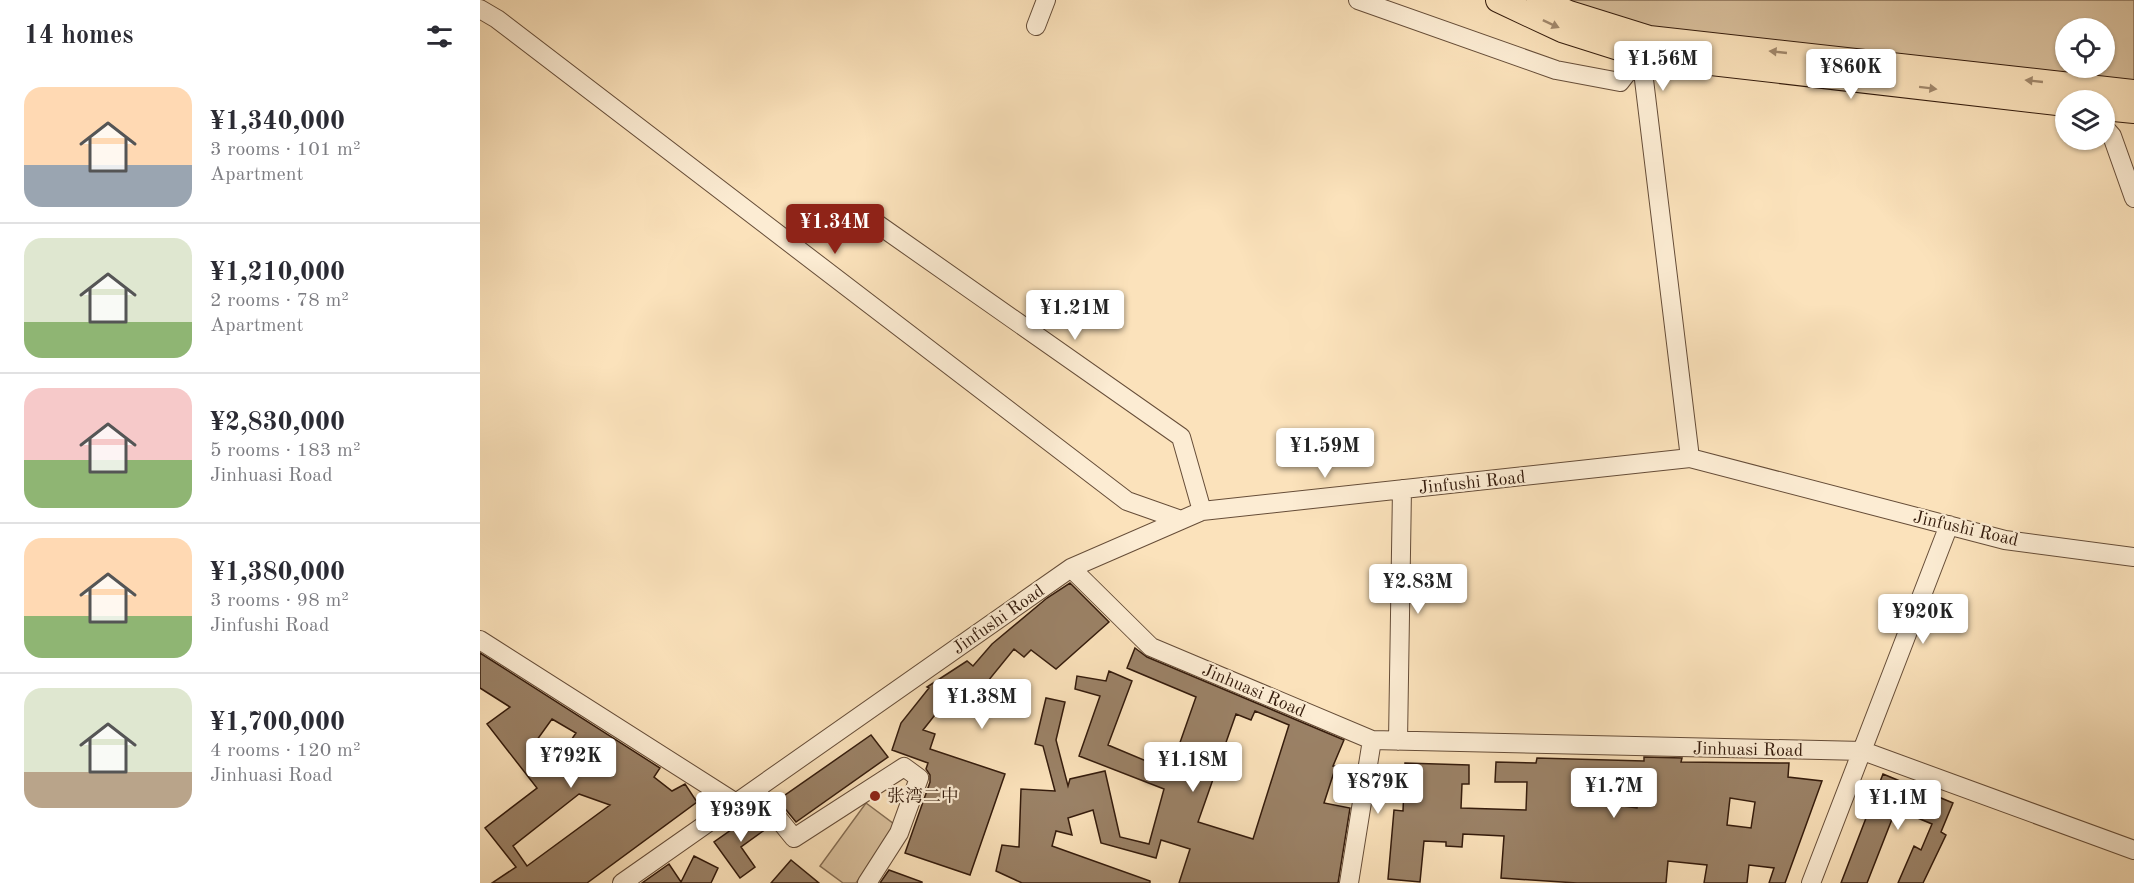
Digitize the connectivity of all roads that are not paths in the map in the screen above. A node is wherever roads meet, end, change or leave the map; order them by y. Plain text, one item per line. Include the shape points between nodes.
1 (1046, 0) edge
2 (1358, 0) edge
3 (1497, 0) edge
4 (1539, 0) edge
5 (480, 9) edge
6 (1036, 26) dead end
7 (1641, 55) junction
8 (2134, 92) edge
9 (2055, 103) edge
10 (2115, 109) edge
11 (2134, 111) edge
12 (2115, 144) edge
13 (2134, 198) edge
14 (876, 223) dead end
15 (1690, 458) junction
16 (1402, 489) junction
17 (1202, 511) junction
18 (1181, 520) junction
19 (1949, 525) junction
20 (2134, 557) edge
21 (1071, 568) junction
22 (480, 640) edge
23 (1372, 740) junction
24 (1398, 741) junction
25 (1863, 751) junction
26 (755, 790) junction
27 (736, 803) junction
28 (2134, 850) edge
29 (622, 883) edge
30 (867, 883) edge
31 (1348, 883) edge
32 (1811, 883) edge

1 - 6 street
2 - 7 street via 1556,70 1620,82
3 -> 7 main road via 1562,30
8 -> 4 main road via 1649,38
5 - 18 street via 1126,501
7 -> 9 main road
7 - 15 street
10 - 11 main road
12 - 13 street
14 - 17 street via 1181,437
15 - 16 street, Jinfushi Road
15 - 19 street, Jinfushi Road
16 - 17 street, Jinfushi Road
16 - 24 street
17 - 18 street, Jinfushi Road
18 - 21 street, Jinfushi Road
19 - 20 street, Jinfushi Road via 2005,540
19 - 25 street
21 - 23 street, Jinhuasi Road via 1151,647
21 - 26 street, Jinfushi Road
22 - 27 street
23 - 24 street, Jinhuasi Road
23 - 31 street
24 - 25 street, Jinhuasi Road
25 - 28 street, Jinhuasi Road
25 - 32 street
26 - 27 street, Jinfushi Road
26 - 30 street via 794,838 904,767 919,778 899,832
27 - 29 street, Jinfushi Road

